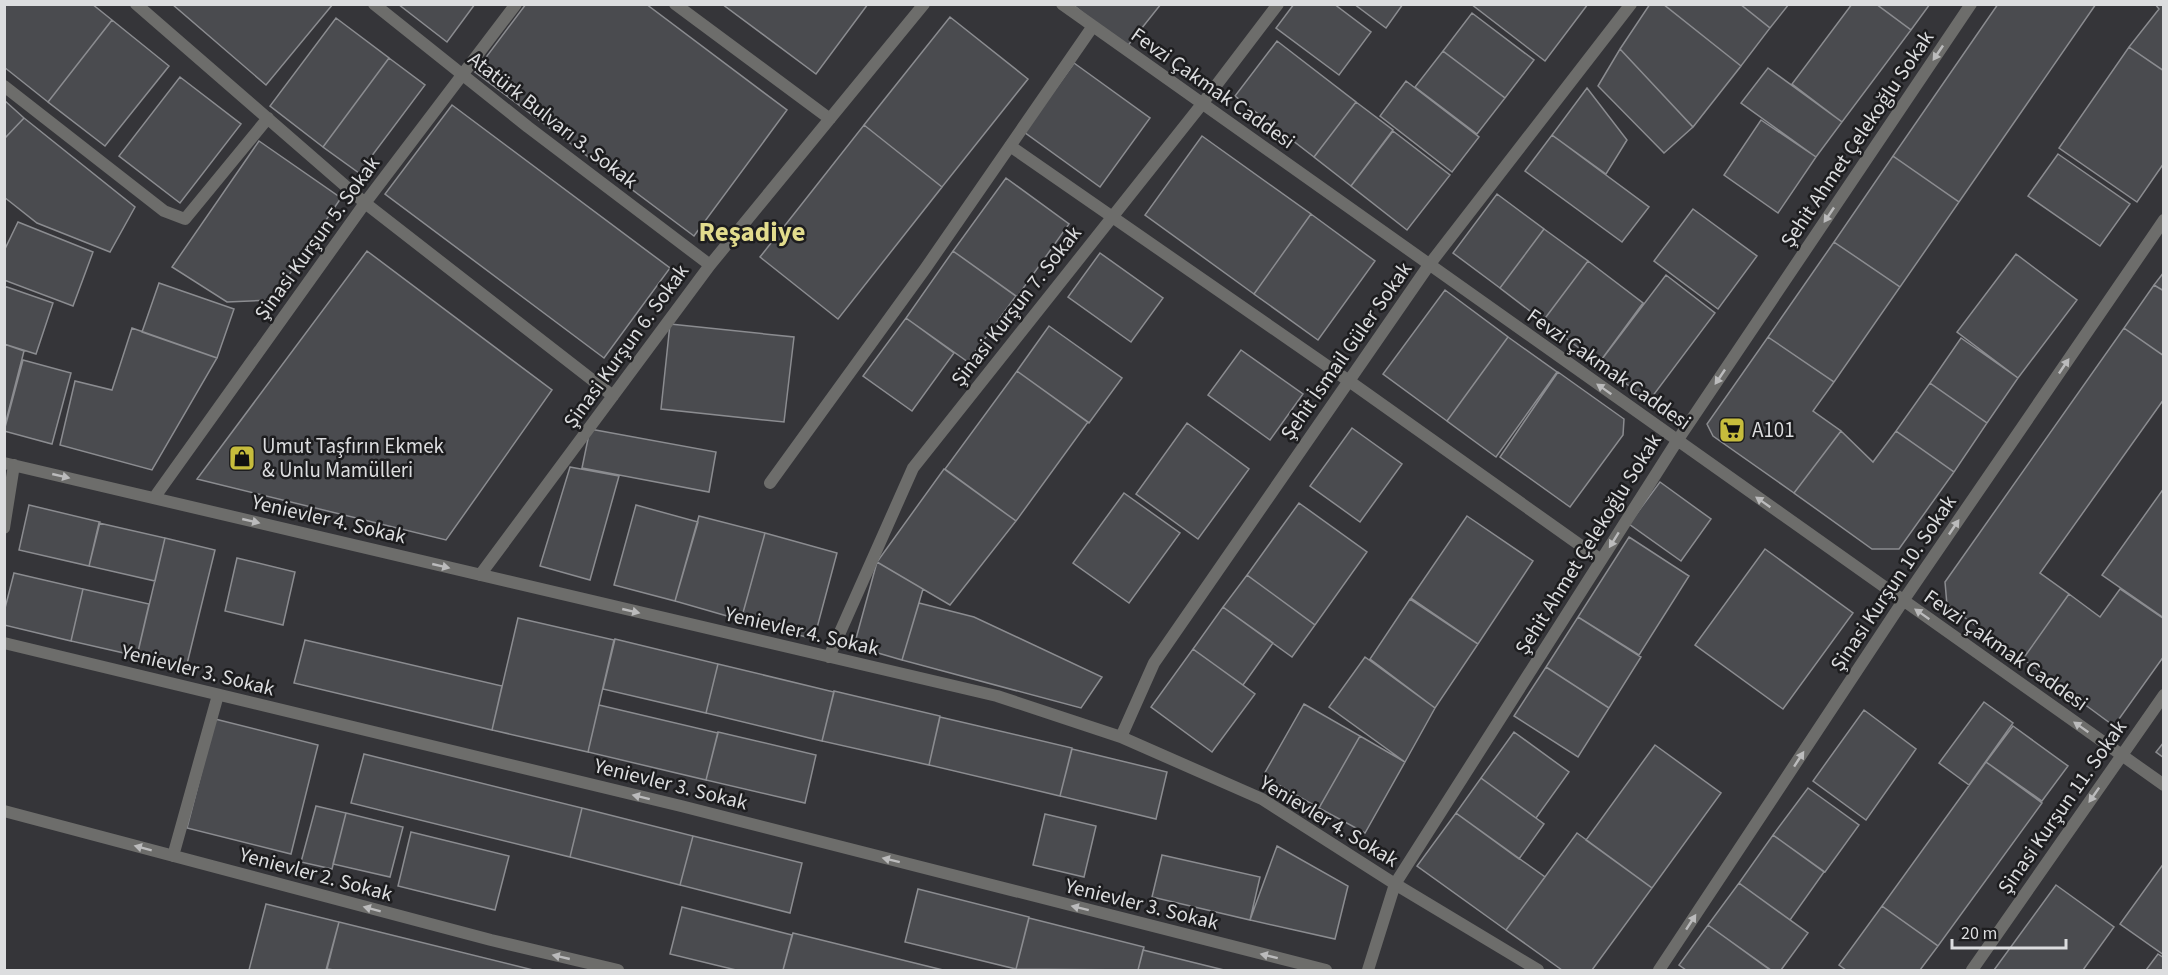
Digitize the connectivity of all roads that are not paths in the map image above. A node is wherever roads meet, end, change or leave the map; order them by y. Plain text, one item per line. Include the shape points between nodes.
1 (136, 4) edge
2 (374, 4) edge
3 (516, 4) edge
4 (675, 4) edge
5 (924, 4) edge
6 (1062, 4) edge
7 (1278, 4) edge
8 (1631, 4) edge
9 (1971, 4) edge
10 (1093, 26) junction
11 (463, 75) junction
12 (4, 86) edge
13 (1202, 104) junction
14 (268, 118) junction
15 (830, 119) junction
16 (1010, 146) junction
17 (365, 203) junction
18 (1112, 217) junction
19 (2163, 220) edge
20 (710, 265) junction
21 (1429, 265) junction
22 (1349, 381) junction
23 (613, 396) junction
24 (1677, 441) junction
25 (9, 464) edge
26 (770, 483) dead end
27 (154, 498) junction
28 (4, 528) edge
29 (1601, 560) junction
30 (480, 575) junction
31 (1903, 601) junction
32 (4, 643) edge
33 (829, 657) junction
34 (218, 695) junction
35 (2163, 695) edge
36 (1121, 737) junction
37 (2121, 755) junction
38 (2163, 785) edge
39 (4, 811) edge
40 (173, 856) junction
41 (1395, 884) junction
42 (618, 970) edge
43 (1326, 970) edge
44 (1368, 970) edge
45 (1538, 970) edge
46 (1659, 970) edge
47 (1972, 970) edge

1 - 14 street
2 - 11 street, Atatürk Bulvarı 3. Sokak
3 - 11 street, Şinasi Kurşun 5. Sokak
4 - 15 street
5 - 15 street, Şinasi Kurşun 6. Sokak
6 - 10 street, Fevzi Çakmak Caddesi
7 - 13 street, Şinasi Kurşun 7. Sokak
8 - 21 street, Şehit İsmail Güler Sokak
9 -> 24 street, Şehit Ahmet Çelekoğlu Sokak
10 - 13 street, Fevzi Çakmak Caddesi
10 - 16 street
11 - 17 street, Şinasi Kurşun 5. Sokak
11 - 20 street, Atatürk Bulvarı 3. Sokak
12 - 14 street via 164,211 185,219
13 - 18 street, Şinasi Kurşun 7. Sokak
13 - 21 street, Fevzi Çakmak Caddesi
14 - 17 street
15 - 20 street, Şinasi Kurşun 6. Sokak
16 - 18 street
16 - 26 street
17 - 23 street
17 - 27 street, Şinasi Kurşun 5. Sokak
18 - 22 street
18 - 33 street, Şinasi Kurşun 7. Sokak via 913,468
31 -> 19 street, Şinasi Kurşun 10. Sokak
20 - 23 street, Şinasi Kurşun 6. Sokak
21 - 22 street, Şehit İsmail Güler Sokak
24 -> 21 street, Fevzi Çakmak Caddesi
22 - 29 street
22 - 36 street, Şehit İsmail Güler Sokak via 1154,663
23 - 30 street, Şinasi Kurşun 6. Sokak
24 -> 29 street, Şehit Ahmet Çelekoğlu Sokak
31 -> 24 street, Fevzi Çakmak Caddesi
25 -> 27 street, Yenievler 4. Sokak
25 - 28 street
27 -> 30 street, Yenievler 4. Sokak
29 - 41 street, Şehit Ahmet Çelekoğlu Sokak
30 -> 33 street, Yenievler 4. Sokak
37 -> 31 street, Fevzi Çakmak Caddesi
46 -> 31 street, Şinasi Kurşun 10. Sokak
32 - 34 street, Yenievler 3. Sokak
33 - 36 street, Yenievler 4. Sokak via 997,696
34 - 40 street
43 -> 34 street, Yenievler 3. Sokak via 692,809
35 - 37 street, Şinasi Kurşun 11. Sokak
36 - 41 street, Yenievler 4. Sokak via 1262,799
37 - 38 street, Fevzi Çakmak Caddesi
37 -> 47 street, Şinasi Kurşun 11. Sokak
40 -> 39 street, Yenievler 2. Sokak
42 -> 40 street, Yenievler 2. Sokak
41 - 44 street, Şehit Ahmet Çelekoğlu Sokak
41 - 45 street, Yenievler 4. Sokak

